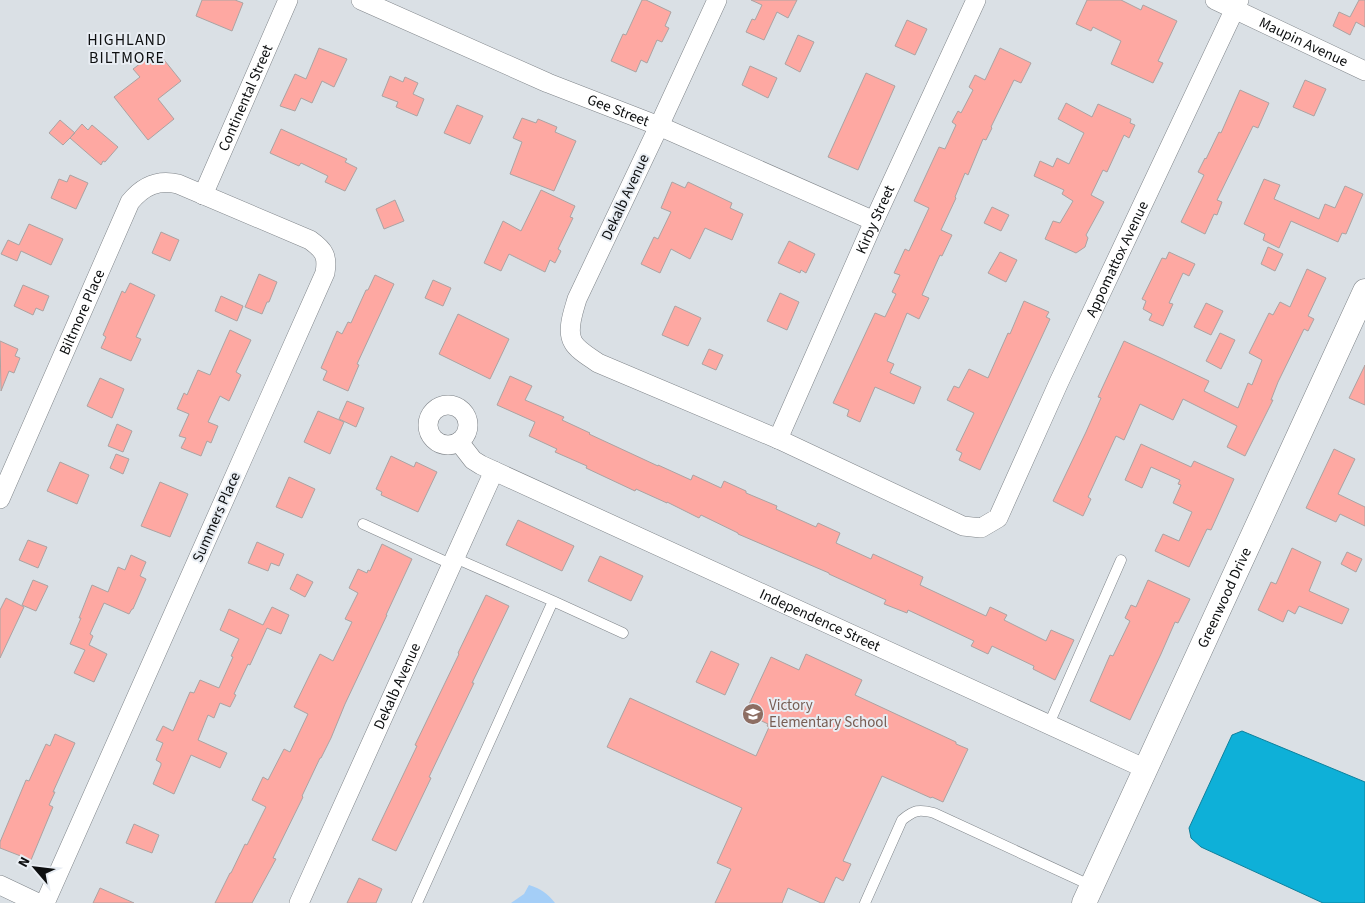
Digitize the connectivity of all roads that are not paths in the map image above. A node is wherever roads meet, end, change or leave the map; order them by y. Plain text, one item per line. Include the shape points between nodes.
1 (288, 0) edge
2 (361, 0) edge
3 (716, 0) edge
4 (976, 0) edge
5 (1215, 0) edge
6 (1237, 4) edge
7 (1365, 71) edge
8 (659, 126) junction
9 (203, 195) junction
10 (874, 221) junction
11 (1365, 291) edge
12 (778, 440) junction
13 (459, 442) dead end
14 (494, 471) junction
15 (0, 499) edge
16 (363, 524) dead end
17 (1121, 560) dead end
18 (454, 561) junction
19 (553, 601) junction
20 (623, 633) dead end
21 (1049, 724) junction
22 (1146, 769) junction
23 (0, 885) edge
24 (1088, 894) edge
25 (38, 903) edge
26 (45, 903) edge
27 (299, 903) edge
28 (417, 903) edge
29 (865, 903) edge

1 - 9 street, Continental Street
2 - 8 street, Gee Street via 548,82
3 - 8 street, Dekalb Avenue
4 - 10 street, Kirby Street
5 - 6 street, Maupin Avenue
6 - 7 street, Maupin Avenue
6 - 12 street, Appomattox Avenue via 998,518 980,528 963,526
8 - 10 street, Gee Street
8 - 12 street, Dekalb Avenue via 577,299 571,320 572,342 598,363
9 - 15 street, Biltmore Place via 178,184 158,182 146,186 130,202
9 - 26 street, Summers Place via 310,240 324,254 325,273
10 - 12 street, Kirby Street
11 - 22 street, Greenwood Drive
13 - 14 street, Independence Street via 473,460
14 - 18 street, Dekalb Avenue
14 - 21 street, Independence Street
16 - 18 lane
17 - 21 lane
18 - 19 lane
18 - 27 street, Dekalb Avenue
19 - 20 lane
19 - 28 lane
21 - 22 street, Independence Street
22 - 24 street, Greenwood Drive
23 - 25 street
24 - 29 lane via 923,810 912,812 902,820

